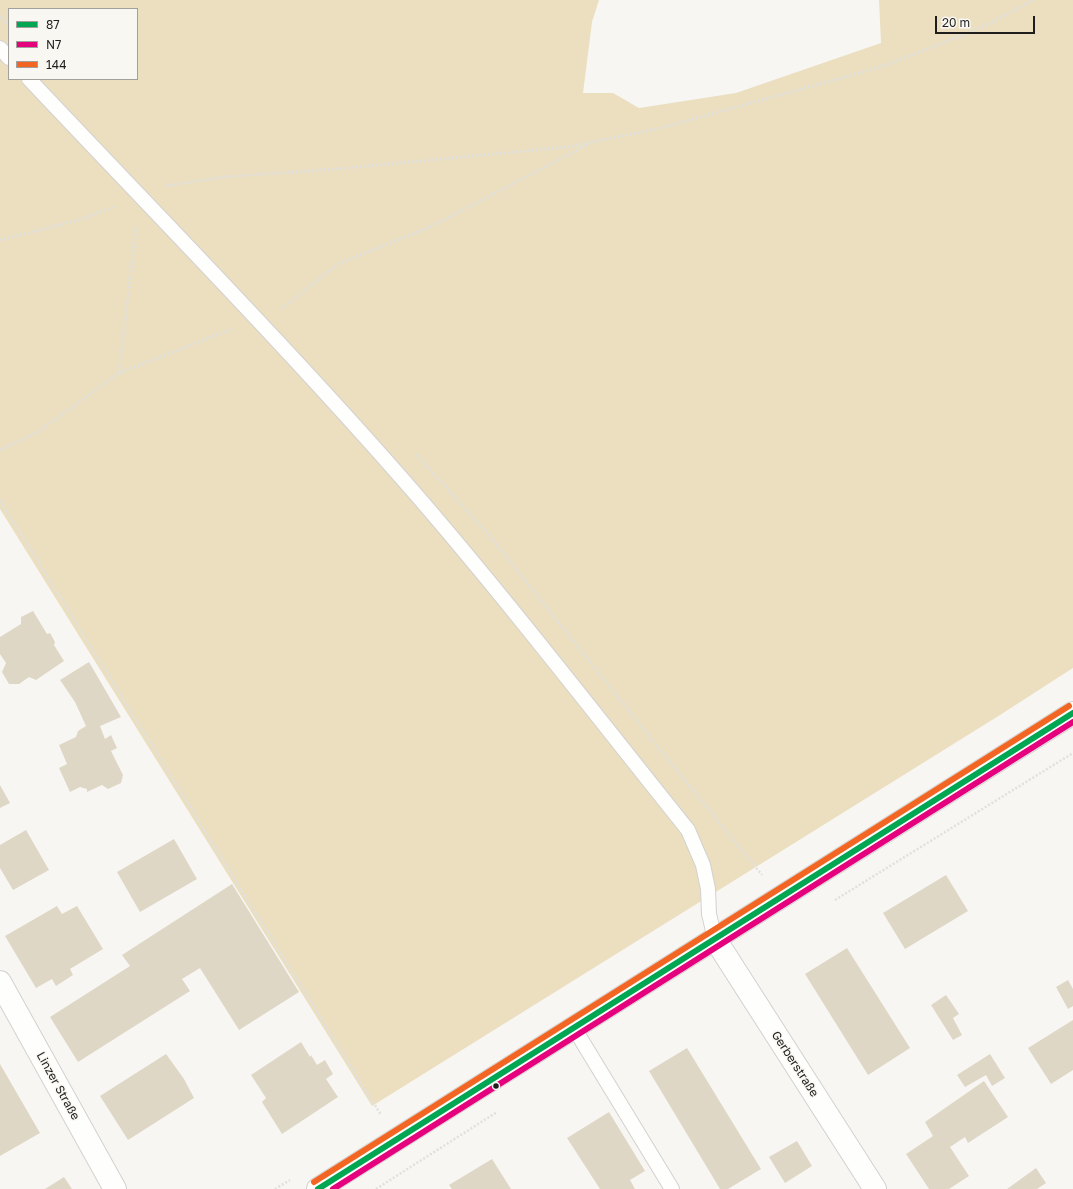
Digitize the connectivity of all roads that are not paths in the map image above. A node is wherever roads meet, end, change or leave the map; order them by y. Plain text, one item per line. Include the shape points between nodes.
1 (0, 48) edge
2 (8, 57) edge
3 (30, 80) edge
4 (1073, 713) edge
5 (715, 939) junction
6 (0, 982) edge
7 (574, 1028) junction
8 (115, 1189) edge
9 (318, 1189) edge
10 (672, 1189) edge
11 (875, 1189) edge

1 - 2 lane
3 - 5 lane via 320,386 425,505 520,619 688,830 703,865
4 - 5 main road
5 - 7 main road
5 - 11 main road, Gerberstraße
6 - 8 main road, Linzer Straße
7 - 9 main road
7 - 10 lane

